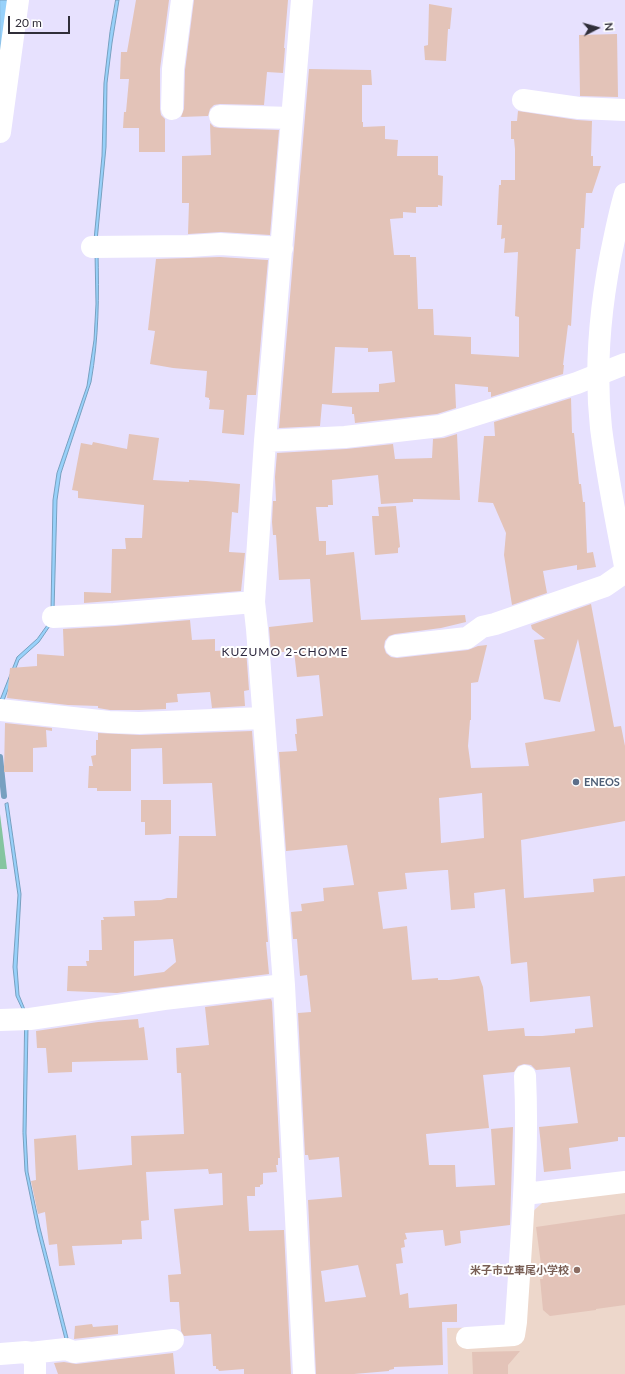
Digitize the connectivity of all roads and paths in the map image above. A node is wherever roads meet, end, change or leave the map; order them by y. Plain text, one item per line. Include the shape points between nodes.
1 (18, 0) edge
2 (182, 0) edge
3 (302, 0) edge
4 (523, 100) dead end
5 (172, 109) dead end
6 (625, 110) edge
7 (220, 116) dead end
8 (292, 118) junction
9 (0, 132) edge
10 (625, 194) edge
11 (92, 247) dead end
12 (282, 248) junction
13 (625, 364) edge
14 (599, 374) junction
15 (265, 441) junction
16 (625, 566) edge
17 (625, 572) edge
18 (254, 602) junction
19 (53, 617) dead end
20 (396, 646) dead end
21 (0, 710) edge
22 (263, 718) junction
23 (284, 985) junction
24 (0, 1020) edge
25 (525, 1076) dead end
26 (625, 1182) edge
27 (525, 1194) junction
28 (467, 1338) dead end
29 (173, 1340) dead end
30 (0, 1354) edge
31 (32, 1364) edge
32 (304, 1374) edge

1 - 9 main road
2 - 5 main road via 173,69
3 - 8 main road
4 - 6 main road via 579,108
7 - 8 main road
8 - 12 main road
10 - 14 main road via 607,273 599,340
11 - 12 main road via 220,244
12 - 15 main road
13 - 14 main road
14 - 15 main road via 440,426 344,437
14 - 16 main road via 601,428
15 - 18 main road
17 - 20 main road via 605,586 482,627 467,638
18 - 19 main road
18 - 22 main road
21 - 22 main road via 132,723
22 - 23 main road
23 - 24 main road via 164,999 30,1019
23 - 32 main road
25 - 27 main road
26 - 27 main road
27 - 28 main road via 514,1335
29 - 31 main road via 74,1352 66,1349
30 - 31 main road via 26,1352

